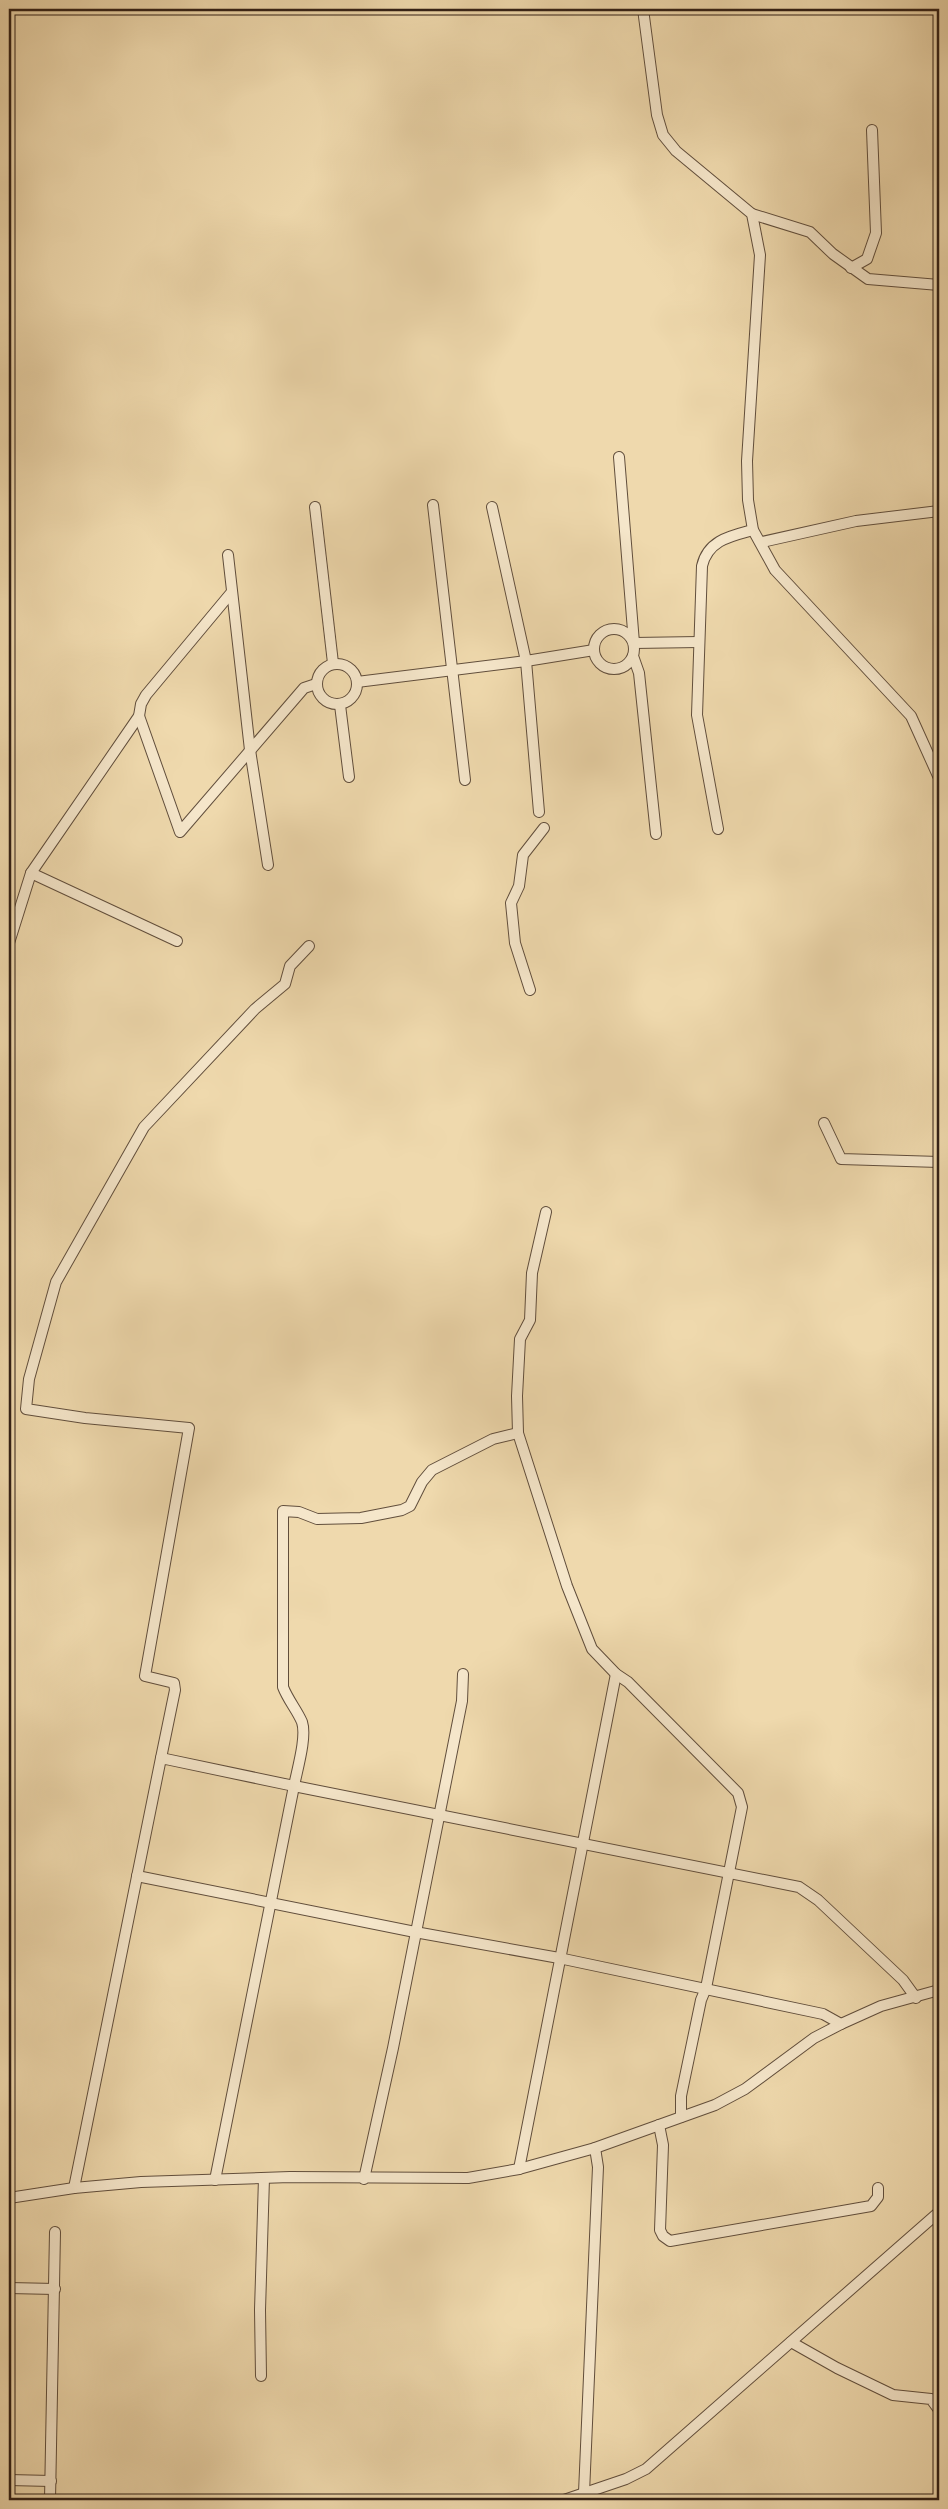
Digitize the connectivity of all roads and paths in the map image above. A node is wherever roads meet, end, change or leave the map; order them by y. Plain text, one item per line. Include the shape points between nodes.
1 (643, 9) edge
2 (872, 130) dead end
3 (752, 214) junction
4 (851, 268) junction
5 (939, 285) edge
6 (619, 457) dead end
7 (433, 505) dead end
8 (315, 507) dead end
9 (492, 507) dead end
10 (939, 511) edge
11 (753, 530) junction
12 (762, 542) junction
13 (228, 555) dead end
14 (231, 593) junction
15 (699, 642) junction
16 (634, 643) junction
17 (594, 650) junction
18 (633, 656) junction
19 (526, 662) junction
20 (333, 664) junction
21 (454, 670) junction
22 (357, 682) junction
23 (316, 684) junction
24 (340, 705) junction
25 (140, 716) junction
26 (250, 750) junction
27 (349, 777) dead end
28 (939, 778) edge
29 (466, 780) dead end
30 (539, 812) dead end
31 (544, 828) dead end
32 (718, 829) dead end
33 (656, 834) dead end
34 (268, 865) dead end
35 (30, 873) junction
36 (177, 941) dead end
37 (9, 943) edge
38 (309, 946) dead end
39 (530, 990) dead end
40 (824, 1123) dead end
41 (939, 1162) edge
42 (546, 1212) dead end
43 (518, 1433) junction
44 (463, 1674) dead end
45 (616, 1674) junction
46 (161, 1758) junction
47 (294, 1786) junction
48 (438, 1814) junction
49 (583, 1843) junction
50 (728, 1874) junction
51 (137, 1876) junction
52 (270, 1902) junction
53 (415, 1932) junction
54 (559, 1958) junction
55 (706, 1988) junction
56 (939, 1990) edge
57 (916, 1998) junction
58 (841, 2024) junction
59 (681, 2117) junction
60 (659, 2125) junction
61 (595, 2148) junction
62 (519, 2169) junction
63 (264, 2178) junction
64 (364, 2178) junction
65 (215, 2180) junction
66 (74, 2188) junction
67 (878, 2188) dead end
68 (9, 2198) edge
69 (939, 2212) edge
70 (55, 2232) dead end
71 (9, 2288) edge
72 (55, 2289) junction
73 (791, 2342) junction
74 (261, 2376) dead end
75 (939, 2410) edge
76 (9, 2480) edge
77 (51, 2482) junction
78 (584, 2493) junction
79 (50, 2500) edge
80 (564, 2500) edge

1 - 3 street via 657,115 663,135 676,150
2 - 4 street via 876,233 867,259
3 - 4 street via 810,232
3 - 11 street via 760,255 747,461
4 - 5 street via 868,279
6 - 16 street
7 - 21 street
8 - 20 street
9 - 19 street
10 - 12 street via 856,521
11 - 12 street
11 - 15 street via 727,537 704,555
12 - 28 street via 775,570 911,716
13 - 14 street
14 - 25 street via 146,695
14 - 26 street
15 - 16 street
15 - 32 street via 697,715
16 - 17 street via 620,629 607,629 597,637
16 - 18 street
17 - 18 street via 598,662 610,669 624,667
17 - 19 street
18 - 33 street via 639,673
19 - 21 street
19 - 30 street
20 - 22 street via 349,667
20 - 23 street via 320,672
21 - 22 street
21 - 29 street
22 - 24 street via 352,697
23 - 24 street via 321,697
23 - 26 street via 304,688
24 - 27 street
25 - 26 street via 180,832
25 - 35 street
26 - 34 street
31 - 39 street via 523,855 519,886 511,903 515,943
35 - 36 street
35 - 37 street
38 - 46 street via 290,966 285,984 255,1009 144,1127 56,1282 29,1380 26,1409 189,1428 145,1676 174,1683
40 - 41 street via 841,1159
42 - 43 street via 532,1273 530,1320 520,1340 516,1396
43 - 45 street via 567,1586 592,1649
43 - 47 street via 493,1439 432,1470 410,1506 402,1510 361,1518 316,1519 299,1512 283,1511 283,1687 302,1723 303,1736
44 - 48 street via 462,1701
45 - 49 street
45 - 50 street via 628,1682 738,1793 742,1807
46 - 47 street
46 - 51 street
47 - 48 street
47 - 52 street
48 - 49 street
48 - 53 street
49 - 50 street
49 - 54 street
50 - 55 street
50 - 57 street via 799,1887 818,1900 903,1980
51 - 52 street
51 - 66 street
52 - 53 street
52 - 65 street
53 - 54 street
53 - 64 street
54 - 55 street
54 - 62 street
55 - 58 street via 823,2014
55 - 59 street via 681,2096
56 - 57 street
57 - 58 street via 882,2006
58 - 59 street via 814,2038 745,2089 715,2105
59 - 60 street
60 - 61 street
60 - 67 street via 663,2145 660,2230 670,2241 871,2206 878,2197
61 - 62 street
61 - 78 street via 598,2167
62 - 64 street via 468,2178
63 - 64 street
63 - 65 street
63 - 74 street
65 - 66 street
66 - 68 street
69 - 73 street
70 - 72 street
71 - 72 street
72 - 77 street
73 - 75 street via 893,2395 931,2399
73 - 78 street via 646,2469
76 - 77 street
77 - 79 street
78 - 80 street

